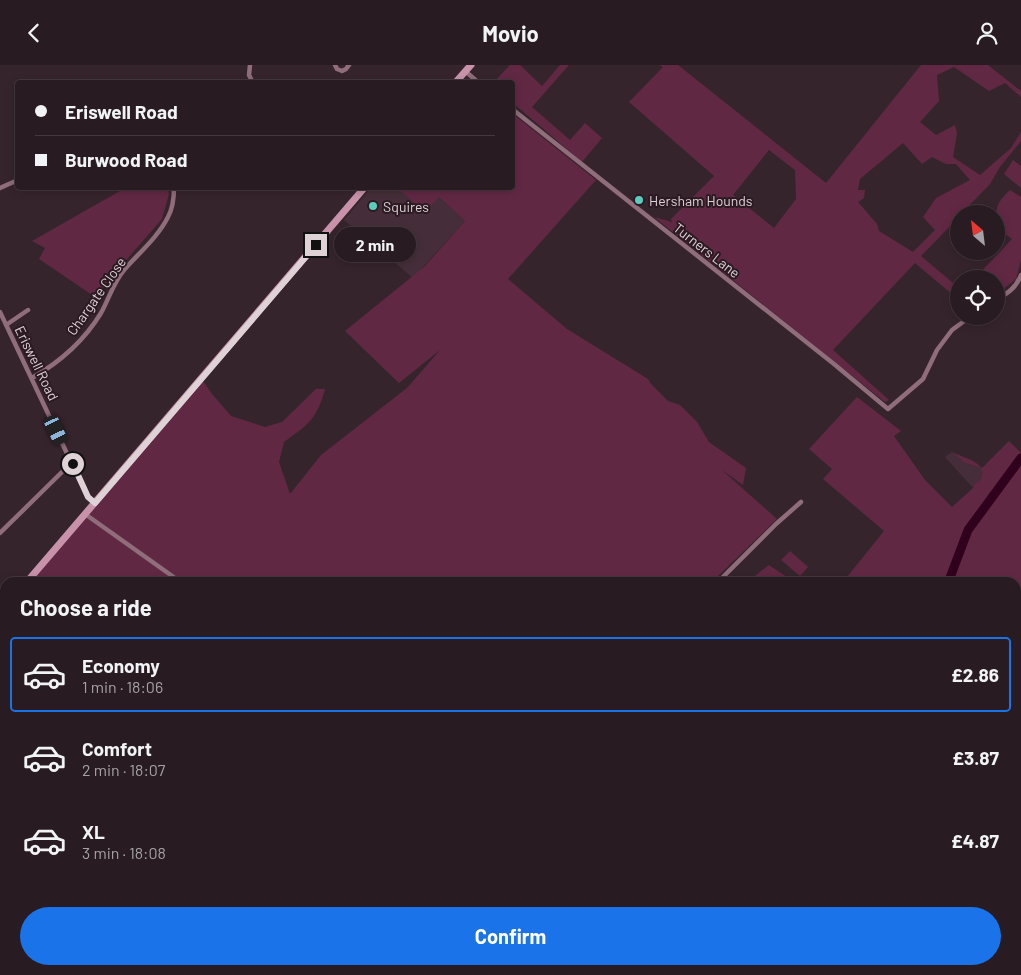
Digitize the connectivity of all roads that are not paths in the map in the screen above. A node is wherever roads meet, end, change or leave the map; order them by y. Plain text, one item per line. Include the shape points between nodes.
1 (250, 65) edge
2 (336, 65) edge
3 (349, 65) edge
4 (471, 65) edge
5 (465, 71) junction
6 (252, 80) edge
7 (458, 80) edge
8 (476, 80) edge
9 (515, 111) edge
10 (15, 181) edge
11 (0, 188) edge
12 (174, 190) edge
13 (362, 190) edge
14 (1021, 275) edge
15 (1005, 294) edge
16 (28, 310) dead end
17 (0, 312) edge
18 (6, 325) junction
19 (958, 325) edge
20 (32, 378) junction
21 (73, 464) junction
22 (801, 502) dead end
23 (95, 503) junction
24 (85, 514) junction
25 (0, 533) edge
26 (31, 577) edge
27 (174, 577) edge
28 (723, 577) edge

1 - 6 street
2 - 3 street via 342,71
4 - 5 street
5 - 7 street
5 - 8 street
9 - 19 street, Turners Lane via 888,409 923,379 937,350
10 - 11 street
12 - 20 street, Chargate Close via 168,218 120,275 101,313 84,337 56,363
13 - 23 street
14 - 15 street via 1012,290
16 - 18 street
17 - 18 street, Eriswell Road
18 - 20 street, Eriswell Road
20 - 21 street, Eriswell Road
21 - 23 street, Eriswell Road via 88,497
21 - 25 street
22 - 28 street
23 - 24 street
24 - 26 street
24 - 27 street

